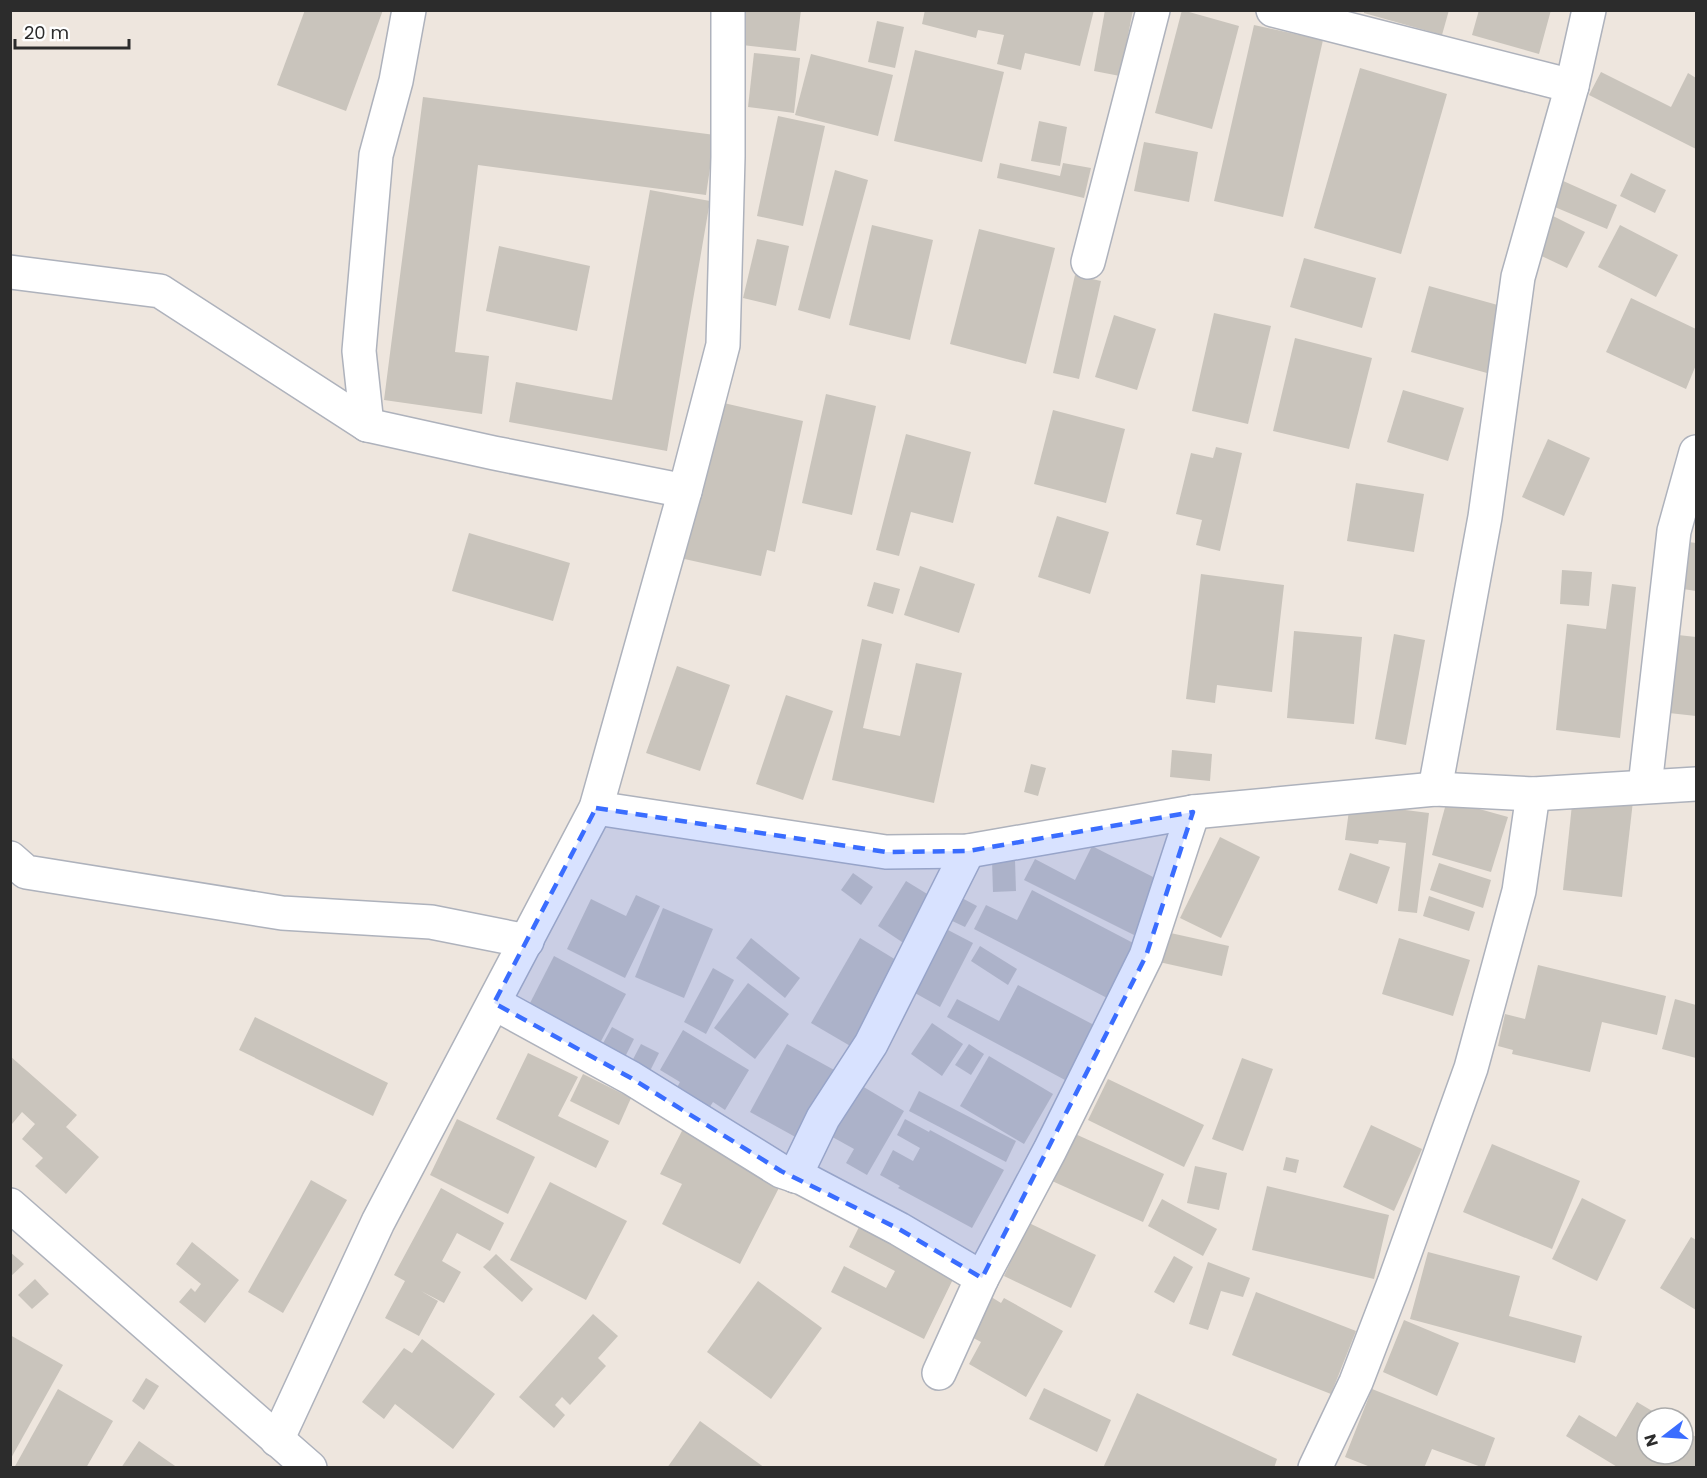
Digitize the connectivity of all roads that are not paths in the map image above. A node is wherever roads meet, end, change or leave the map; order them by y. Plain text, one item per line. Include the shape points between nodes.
1 (409, 10) edge
2 (728, 10) edge
3 (1153, 10) edge
4 (1273, 10) edge
5 (1589, 10) edge
6 (1572, 86) junction
7 (1088, 262) dead end
8 (10, 272) edge
9 (367, 425) junction
10 (1696, 452) edge
11 (685, 491) junction
12 (1696, 784) edge
13 (1645, 786) junction
14 (1435, 789) junction
15 (1533, 794) junction
16 (596, 808) junction
17 (1193, 812) junction
18 (968, 851) junction
19 (10, 858) edge
20 (527, 941) junction
21 (494, 1003) junction
22 (795, 1176) junction
23 (10, 1205) edge
24 (982, 1278) junction
25 (939, 1373) dead end
26 (277, 1440) junction
27 (310, 1467) edge
28 (1315, 1467) edge

1 - 9 street via 396,81 376,155 359,351
2 - 11 street via 723,345
3 - 7 street
4 - 6 street
5 - 6 street
6 - 14 street via 1518,277 1485,518
8 - 9 street via 160,291
9 - 11 street
10 - 13 street via 1674,531
11 - 16 street
12 - 13 street
13 - 15 street
14 - 15 street
14 - 17 street
15 - 28 street via 1519,891 1471,1068 1356,1382
16 - 18 street via 886,852
16 - 20 street
17 - 18 street
17 - 24 street via 1146,956
18 - 22 street via 871,1044 823,1118
19 - 20 street via 26,872 282,914 431,922
20 - 21 street
21 - 22 street via 631,1078 781,1172
21 - 26 street via 378,1222
22 - 24 street via 899,1229
23 - 26 street
24 - 25 street
26 - 27 street

